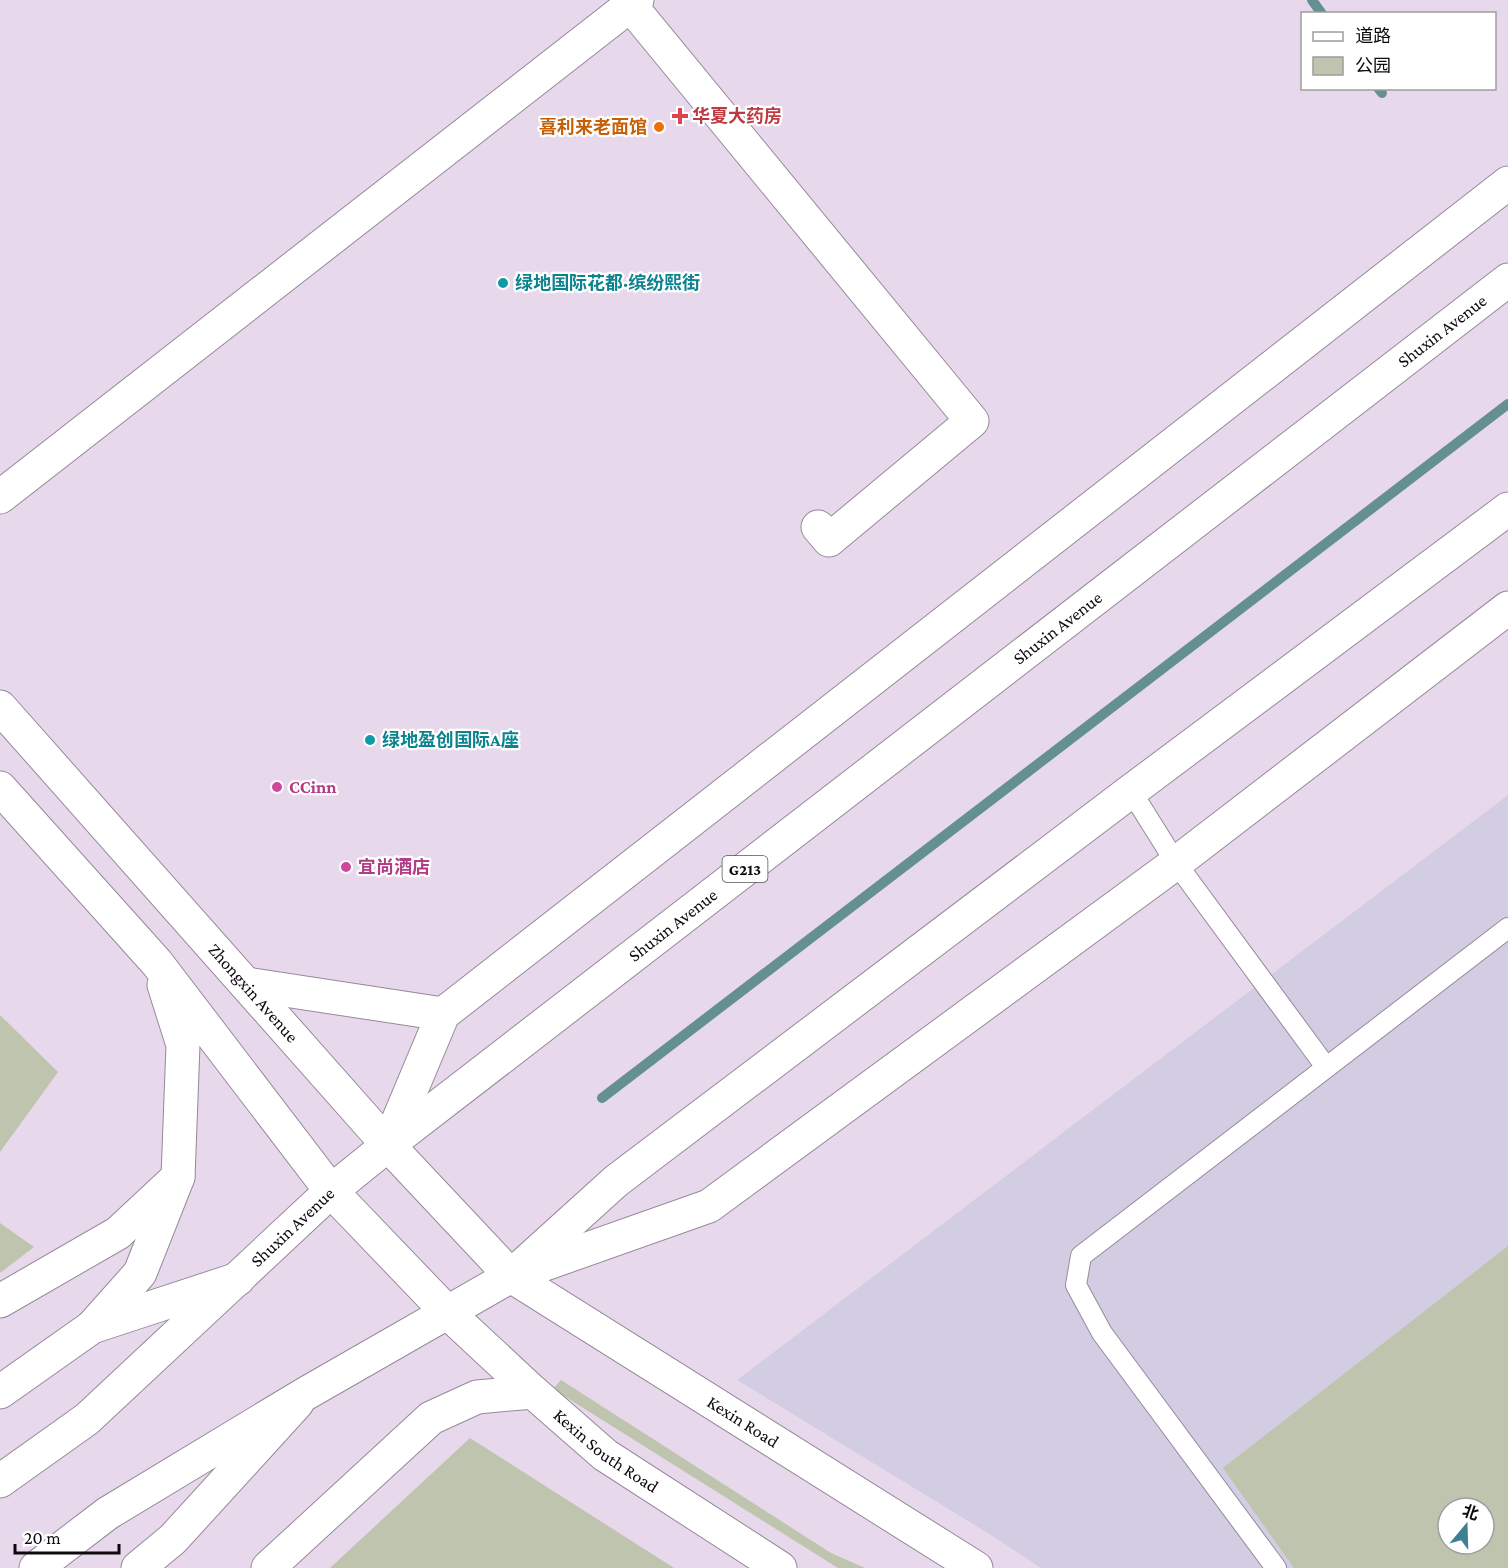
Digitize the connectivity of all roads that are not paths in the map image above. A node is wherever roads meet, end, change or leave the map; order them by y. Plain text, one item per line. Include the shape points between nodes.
1 (633, 3) edge
2 (1508, 183) edge
3 (1508, 280) edge
4 (0, 497) edge
5 (1508, 509) edge
6 (818, 527) dead end
7 (1508, 608) edge
8 (0, 707) edge
9 (0, 788) edge
10 (1131, 791) junction
11 (1176, 863) junction
12 (1508, 928) edge
13 (157, 963) junction
14 (246, 984) junction
15 (443, 1014) junction
16 (1326, 1067) junction
17 (388, 1145) junction
18 (178, 1178) junction
19 (331, 1191) junction
20 (511, 1276) junction
21 (238, 1279) junction
22 (0, 1301) edge
23 (448, 1312) junction
24 (92, 1327) junction
25 (0, 1392) edge
26 (533, 1392) junction
27 (305, 1394) junction
28 (0, 1481) edge
29 (36, 1568) edge
30 (138, 1568) edge
31 (268, 1568) edge
32 (780, 1568) edge
33 (976, 1568) edge
34 (1276, 1568) edge

1 - 4 main road
1 - 6 main road via 972,421 829,540
2 - 15 main road
3 - 17 main road, Shuxin Avenue / G213
5 - 10 main road
7 - 11 main road
8 - 14 main road, Zhongxin Avenue
9 - 13 main road
10 - 11 lane
10 - 20 main road via 616,1181
11 - 16 lane
11 - 20 main road via 709,1206
12 - 16 lane
13 - 18 main road via 183,1045
13 - 19 main road
14 - 15 main road
14 - 17 main road, Zhongxin Avenue
15 - 17 main road
16 - 34 lane via 1082,1256 1076,1285 1102,1333
17 - 19 main road, Shuxin Avenue / G213
17 - 20 main road, Zhongxin Avenue
18 - 22 main road via 117,1233
18 - 24 main road via 140,1274
19 - 21 main road, Shuxin Avenue / G213
19 - 23 main road
20 - 23 main road
20 - 33 main road, Kexin Road
21 - 24 main road
21 - 28 main road, Shuxin Avenue / G213 via 87,1419
23 - 26 main road, Kexin South Road
23 - 27 main road
24 - 25 main road
26 - 31 main road via 477,1397 431,1418
26 - 32 main road, Kexin South Road via 604,1455
27 - 29 main road via 108,1513
27 - 30 main road via 172,1539

